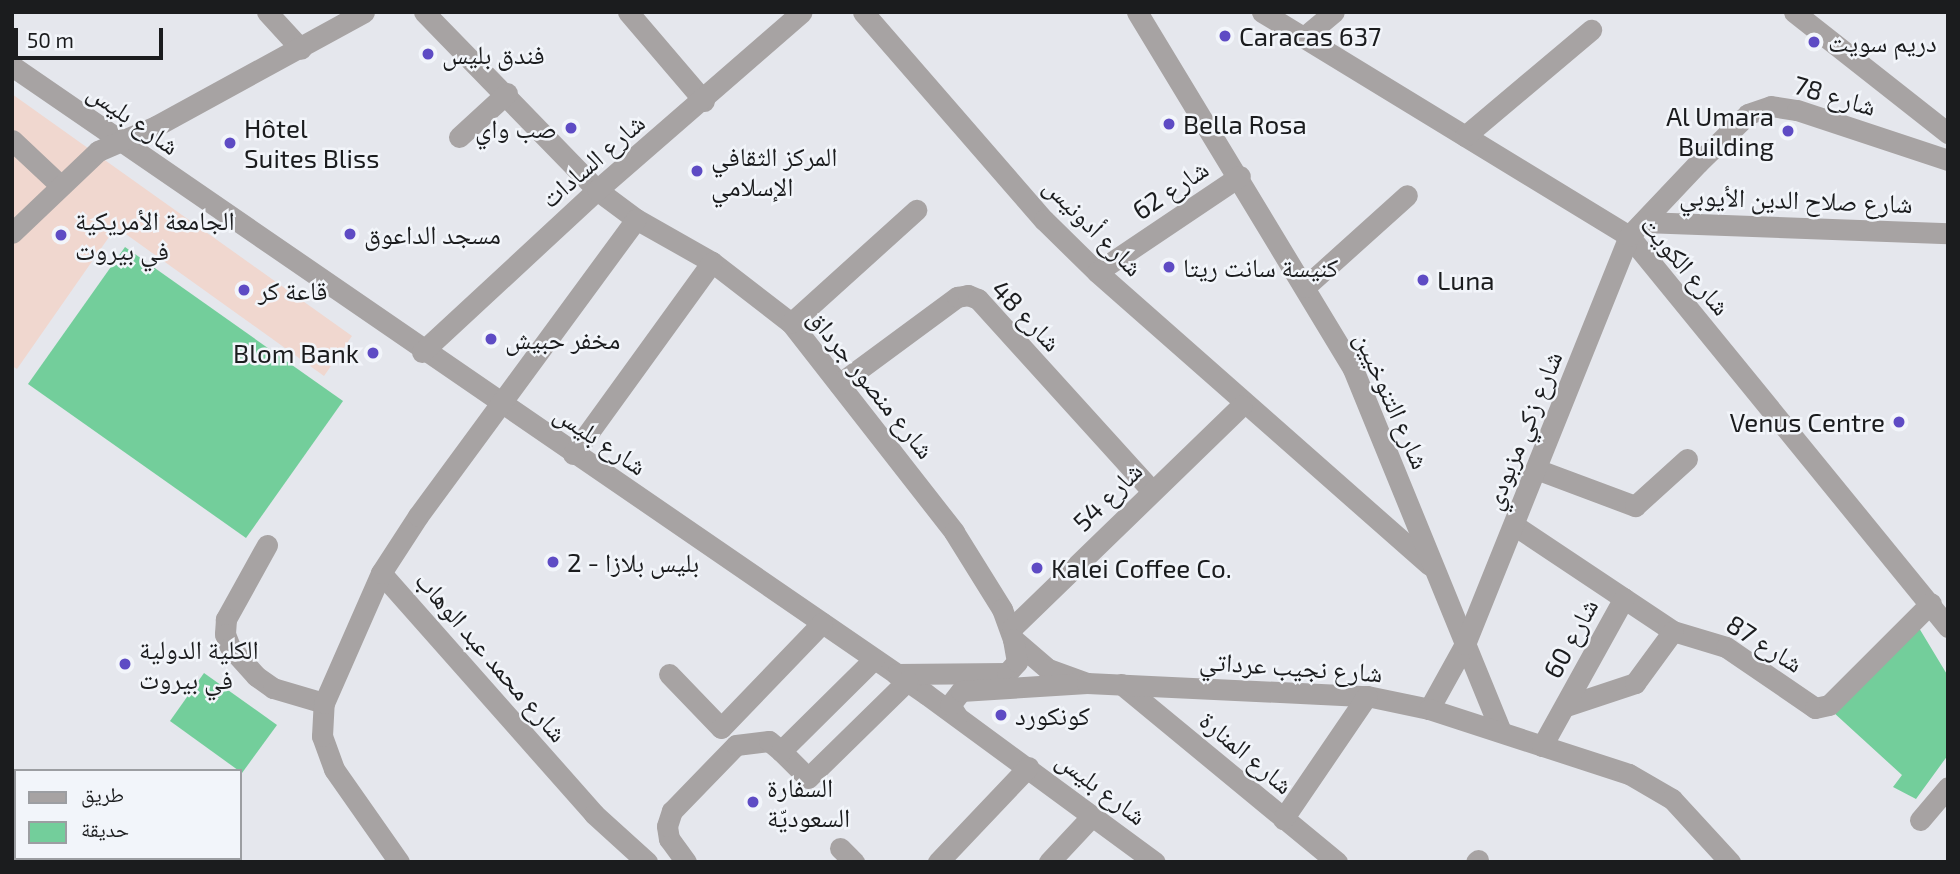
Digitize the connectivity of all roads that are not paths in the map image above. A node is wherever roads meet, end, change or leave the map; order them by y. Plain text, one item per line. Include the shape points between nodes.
1 (267, 12) edge
2 (364, 12) edge
3 (424, 12) edge
4 (628, 12) edge
5 (802, 12) edge
6 (863, 12) edge
7 (1137, 12) edge
8 (1262, 12) edge
9 (1334, 12) edge
10 (1794, 12) edge
11 (1591, 30) dead end
12 (1304, 37) junction
13 (301, 49) junction
14 (12, 66) edge
15 (507, 93) junction
16 (704, 101) junction
17 (1948, 133) edge
18 (1465, 136) junction
19 (459, 137) dead end
20 (12, 140) edge
21 (117, 141) junction
22 (1948, 160) edge
23 (1240, 176) junction
24 (61, 186) junction
25 (597, 190) junction
26 (1407, 195) dead end
27 (916, 210) dead end
28 (635, 219) junction
29 (1636, 229) junction
30 (12, 233) edge
31 (1948, 233) edge
32 (712, 262) junction
33 (1097, 272) junction
34 (1305, 287) junction
35 (790, 323) junction
36 (422, 352) junction
37 (839, 384) junction
38 (500, 405) junction
39 (1242, 405) junction
40 (573, 454) junction
41 (1687, 459) dead end
42 (1536, 469) junction
43 (1152, 491) junction
44 (1514, 525) junction
45 (267, 545) dead end
46 (1433, 568) junction
47 (382, 573) junction
48 (1624, 598) junction
49 (1931, 603) junction
50 (822, 623) junction
51 (1948, 627) edge
52 (1673, 631) junction
53 (1013, 634) junction
54 (1465, 644) junction
55 (874, 659) junction
56 (749, 668) dead end
57 (668, 674) dead end
58 (901, 677) junction
59 (767, 680) junction
60 (1087, 683) junction
61 (1121, 684) junction
62 (1367, 696) junction
63 (324, 703) junction
64 (1566, 706) junction
65 (1429, 709) junction
66 (957, 716) junction
67 (1501, 731) junction
68 (1542, 746) junction
69 (781, 751) junction
70 (1028, 767) junction
71 (1948, 787) edge
72 (1092, 816) junction
73 (1283, 819) junction
74 (1920, 820) dead end
75 (399, 862) edge
76 (647, 862) edge
77 (686, 862) edge
78 (937, 862) edge
79 (1049, 862) edge
80 (1155, 862) edge
81 (1338, 862) edge
82 (1730, 862) edge

1 - 13 street
2 - 13 street
3 - 15 street, شارع منصور جرداق
4 - 16 street
5 - 16 street, شارع السادات
6 - 33 street, شارع أدونيس via 1044,220
7 - 23 street, شارع التنوخيين
8 - 12 street, شارع الكويت
9 - 12 street
10 - 17 street
11 - 18 street
12 - 18 street, شارع الكويت
13 - 21 street via 156,126
14 - 21 street, شارع بليس
15 - 19 street
15 - 25 street, شارع منصور جرداق
16 - 25 street, شارع السادات
18 - 29 street, شارع الكويت
20 - 24 street
21 - 24 street via 98,151
21 - 36 street, شارع بليس
22 - 29 street, شارع 78 via 1797,110 1771,106 1748,114
23 - 33 street, شارع 62
23 - 34 street, شارع التنوخيين
24 - 30 street
25 - 28 street, شارع منصور جرداق
25 - 36 street, شارع السادات
26 - 34 street
27 - 35 street
28 - 32 street, شارع منصور جرداق
28 - 38 street, شارع محمد عبد الوهاب
29 - 31 street, شارع صلاح الدين الأيوبي
29 - 42 street, شارع زكي مزبودي
29 - 49 street, شارع الكويت
32 - 35 street, شارع منصور جرداق
32 - 40 street
33 - 39 street, شارع أدونيس
34 - 46 street, شارع التنوخيين via 1353,369
35 - 37 street, شارع منصور جرداق
36 - 38 street, شارع بليس
37 - 43 street, شارع 48 via 957,297 968,295 978,299
37 - 53 street, شارع منصور جرداق via 954,531
38 - 40 street, شارع بليس
38 - 47 street, شارع محمد عبد الوهاب
39 - 43 street, شارع 54
39 - 46 street, شارع أدونيس
40 - 50 street, شارع بليس
41 - 42 street via 1635,506
42 - 44 street, شارع زكي مزبودي
43 - 53 street, شارع 54
44 - 48 street, شارع 87
44 - 54 street, شارع زكي مزبودي
45 - 63 street via 226,619 230,648 273,688
46 - 54 street, شارع التنوخيين
47 - 63 street
47 - 76 street, شارع محمد عبد الوهاب via 594,814
48 - 52 street, شارع 87
48 - 64 street, شارع 60
49 - 51 street, شارع الكويت
49 - 52 street, شارع 87 via 1829,705 1815,708 1726,647
50 - 55 street, شارع بليس
50 - 59 street
52 - 64 street, شارع 60 via 1635,683
53 - 58 street via 1017,662 1007,673
53 - 60 street, شارع منصور جرداق via 1048,669
54 - 65 street, شارع زكي مزبودي
54 - 67 street
55 - 58 street, شارع بليس
55 - 69 street
56 - 59 street
57 - 59 street via 721,728
58 - 66 street, شارع بليس
58 - 69 street via 808,778
60 - 61 street, شارع نجيب عرداتي
60 - 66 street, شارع نجيب عرداتي via 961,691 950,705
61 - 62 street, شارع نجيب عرداتي
61 - 73 street, شارع المنارة
62 - 65 street, شارع نجيب عرداتي
62 - 73 street
63 - 75 street via 322,736 334,769
64 - 68 street, شارع 60
65 - 67 street, شارع نجيب عرداتي
66 - 70 street, شارع بليس
67 - 68 street, شارع نجيب عرداتي
68 - 82 street, شارع نجيب عرداتي via 1652,785 1693,819
69 - 77 street via 769,741 736,745 672,811 669,839
70 - 72 street, شارع بليس
70 - 78 street
71 - 74 street
72 - 79 street
72 - 80 street, شارع بليس
73 - 81 street, شارع المنارة

